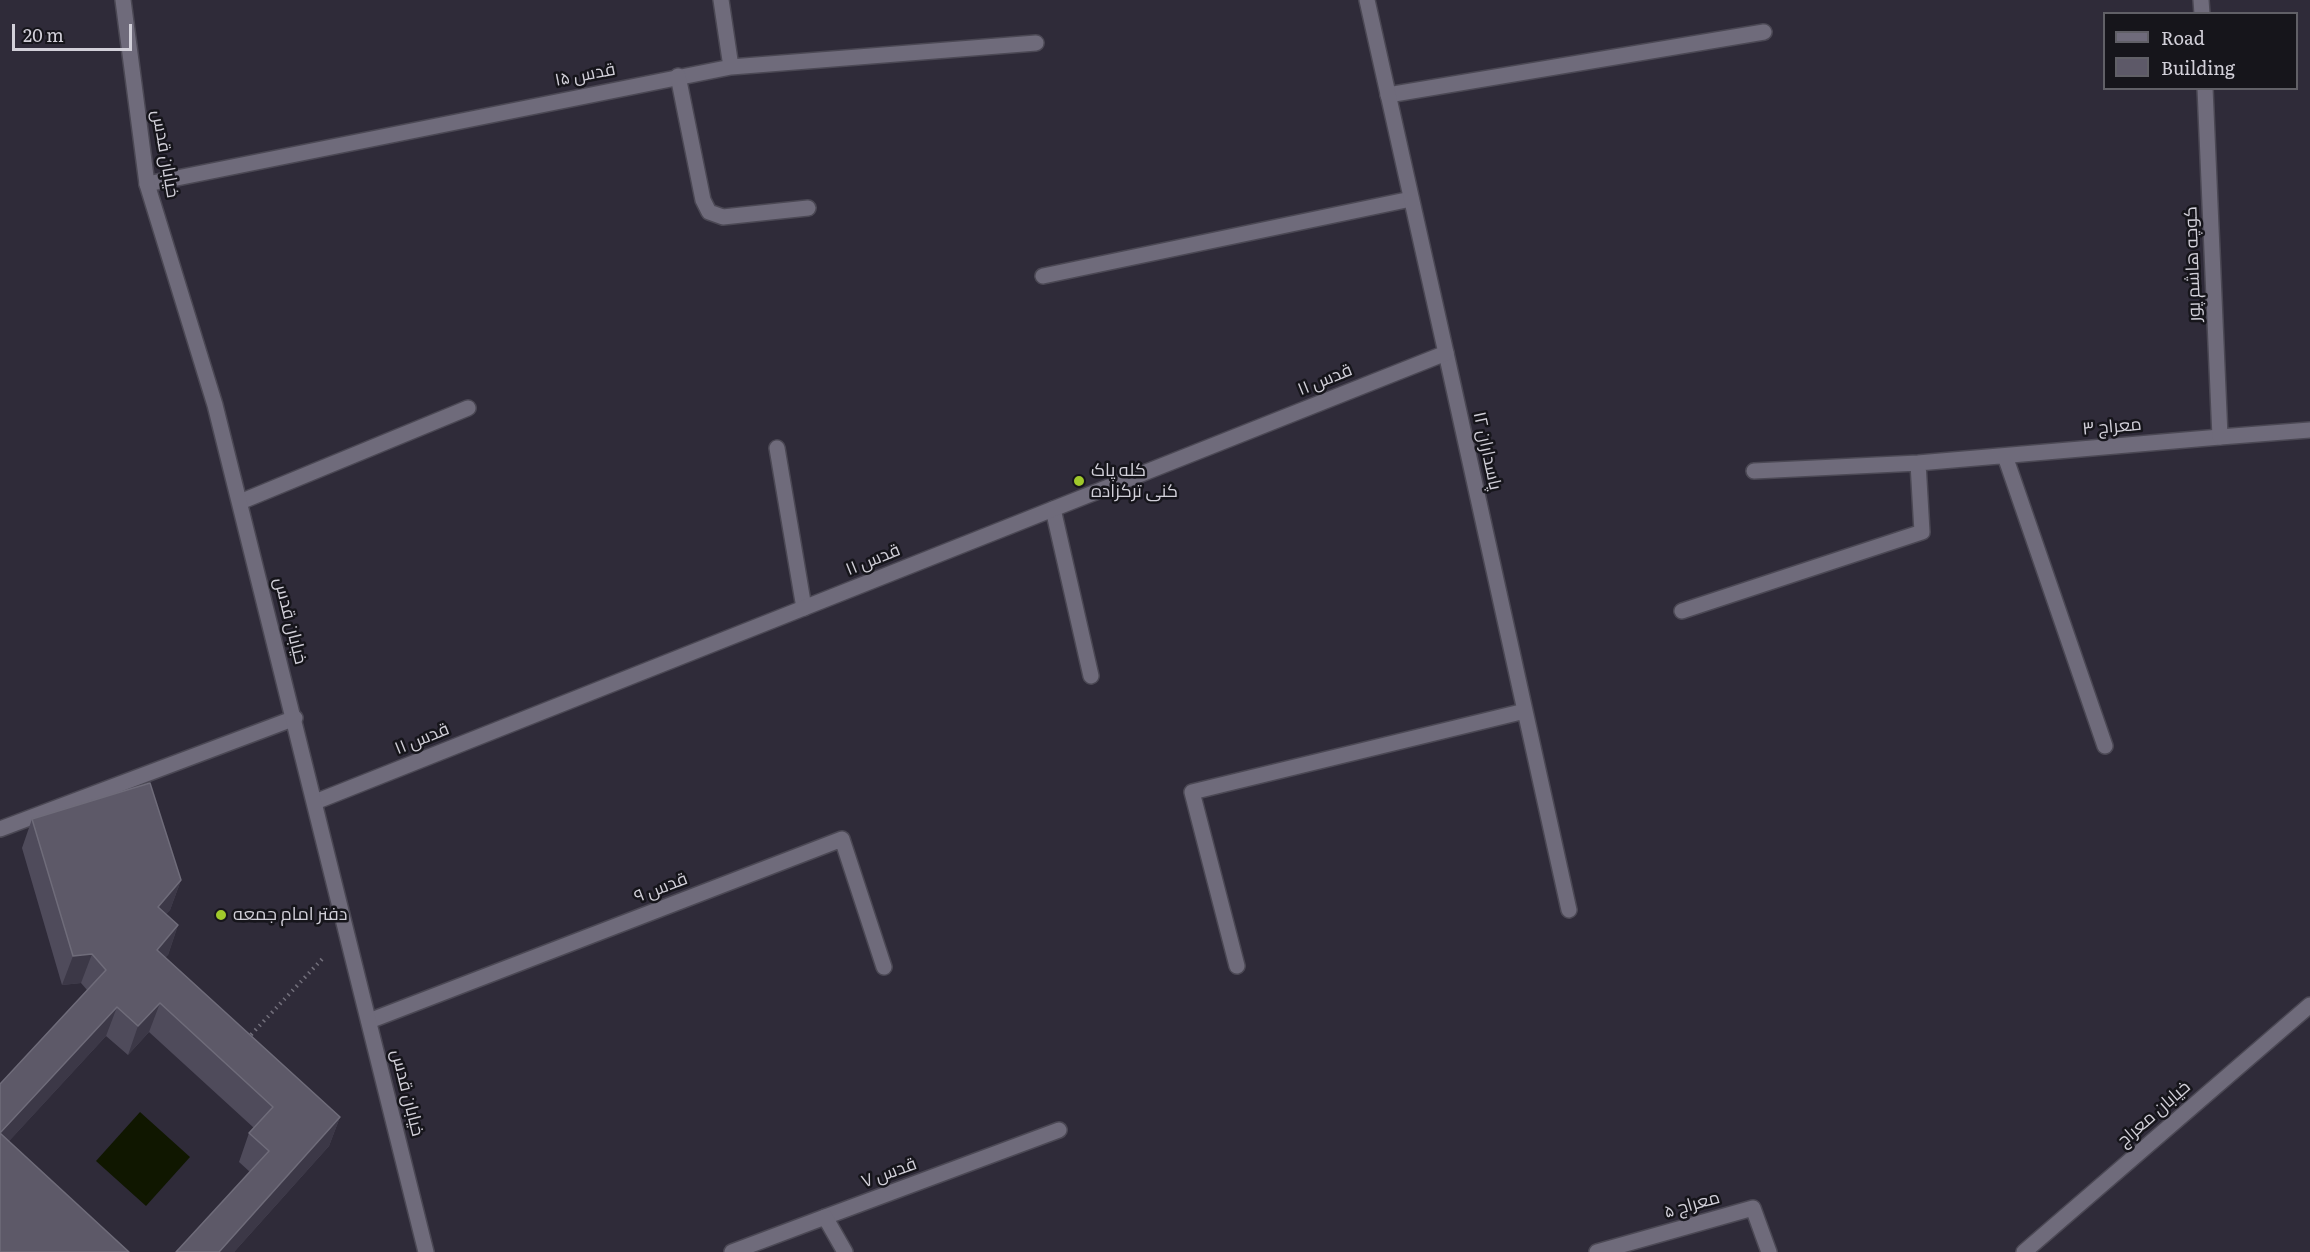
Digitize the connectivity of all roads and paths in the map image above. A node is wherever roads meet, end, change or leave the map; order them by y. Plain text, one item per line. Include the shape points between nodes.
1 (123, 0) edge
2 (721, 0) edge
3 (1368, 0) edge
4 (1764, 32) dead end
5 (1036, 43) dead end
6 (731, 67) junction
7 (678, 76) junction
8 (2205, 90) edge
9 (1388, 95) junction
10 (147, 184) junction
11 (1411, 199) junction
12 (808, 208) dead end
13 (1043, 276) dead end
14 (1446, 353) junction
15 (468, 408) dead end
16 (2310, 430) edge
17 (2220, 437) junction
18 (777, 448) dead end
19 (2004, 456) junction
20 (1918, 463) junction
21 (1754, 471) dead end
22 (240, 502) junction
23 (1053, 509) junction
24 (804, 608) junction
25 (1682, 610) dead end
26 (1091, 676) dead end
27 (1525, 711) junction
28 (294, 718) junction
29 (2105, 746) dead end
30 (315, 802) junction
31 (0, 829) edge
32 (1569, 910) dead end
33 (347, 932) junction
34 (1237, 966) dead end
35 (884, 967) dead end
36 (2310, 1005) edge
37 (369, 1021) junction
38 (246, 1040) edge
39 (1059, 1130) dead end
40 (825, 1217) junction
41 (426, 1252) edge
42 (732, 1252) edge
43 (845, 1252) edge
44 (1598, 1252) edge
45 (1769, 1252) edge
46 (2024, 1252) edge

1 - 10 street, خیابان قدس
2 - 6 street
3 - 9 street, پاسداران ۱۲
4 - 9 street
5 - 6 street, قدس ۱۵
6 - 7 street, قدس ۱۵
7 - 10 street, قدس ۱۵
7 - 12 street via 703,200 709,212 723,217
8 - 17 street, کوچه هاشم پور
9 - 11 street, پاسداران ۱۲
10 - 22 street, خیابان قدس via 215,405
11 - 13 street
11 - 14 street, پاسداران ۱۲
14 - 23 street, قدس ۱۱
14 - 27 street, پاسداران ۱۲
15 - 22 street
16 - 17 street, معراج ۳
17 - 19 street, معراج ۳
18 - 24 street
19 - 20 street, معراج ۳
19 - 29 street
20 - 21 street, معراج ۳
20 - 25 street via 1922,532
22 - 28 street, خیابان قدس
23 - 24 street, قدس ۱۱
23 - 26 street
24 - 30 street, قدس ۱۱
27 - 32 street, پاسداران ۱۲
27 - 34 street via 1192,792
28 - 30 street, خیابان قدس
28 - 31 street
30 - 33 street, خیابان قدس
33 - 37 street, خیابان قدس
33 - 38 path
35 - 37 street, قدس ۹ via 842,839
36 - 46 street, خیابان معراج
37 - 41 street, خیابان قدس
39 - 40 street, قدس ۷
40 - 42 street, قدس ۷
40 - 43 street
44 - 45 street, معراج ۵ via 1753,1209

